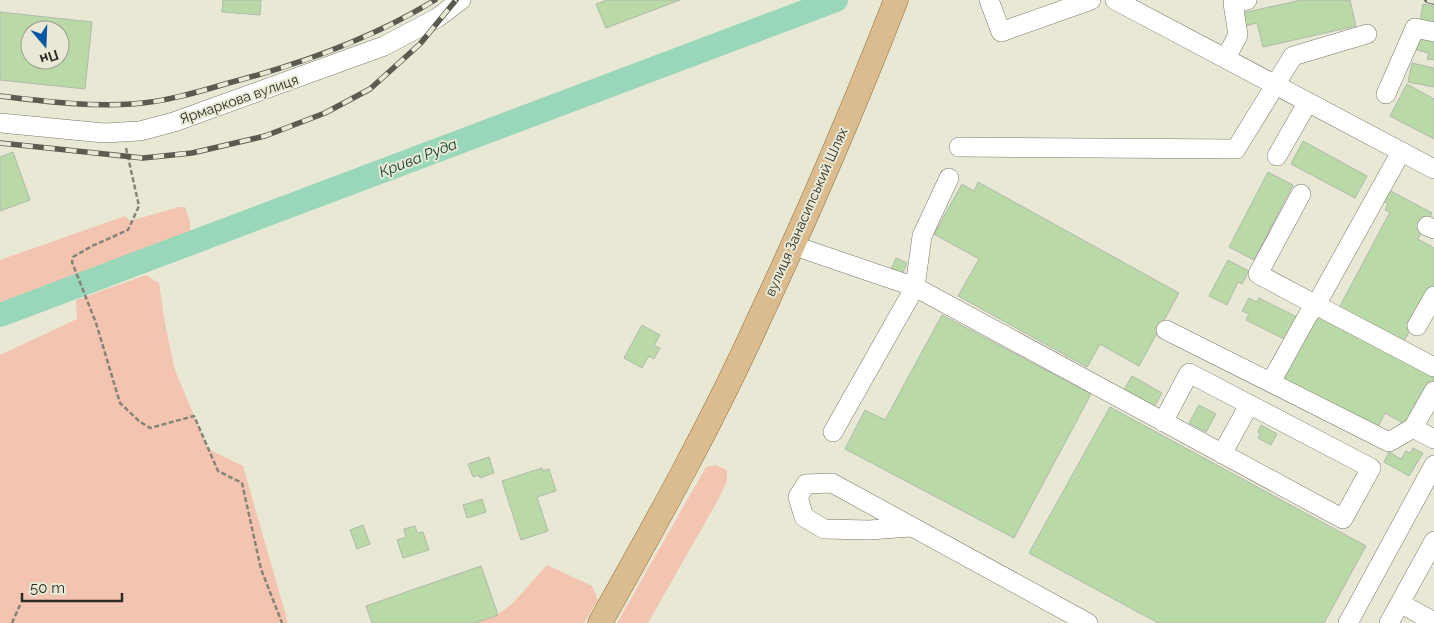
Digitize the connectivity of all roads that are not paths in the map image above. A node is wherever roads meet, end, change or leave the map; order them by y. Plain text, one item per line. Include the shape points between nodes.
1 (461, 0) edge
2 (896, 0) edge
3 (989, 0) edge
4 (1091, 0) edge
5 (1115, 0) edge
6 (1247, 0) edge
7 (1434, 32) edge
8 (1367, 34) dead end
9 (1226, 58) junction
10 (1275, 84) junction
11 (1386, 94) dead end
12 (1308, 102) junction
13 (0, 123) edge
14 (959, 147) dead end
15 (1401, 152) junction
16 (1277, 156) dead end
17 (1434, 169) edge
18 (950, 178) dead end
19 (1301, 194) dead end
20 (792, 245) junction
21 (915, 287) junction
22 (1434, 296) edge
23 (1316, 305) junction
24 (1417, 326) dead end
25 (1166, 330) dead end
26 (1434, 367) edge
27 (1271, 382) junction
28 (1434, 391) edge
29 (1249, 405) junction
30 (1163, 422) junction
31 (1414, 428) junction
32 (833, 432) dead end
33 (1434, 439) edge
34 (1222, 454) junction
35 (1434, 465) edge
36 (911, 527) junction
37 (1434, 541) edge
38 (1400, 603) junction
39 (1434, 622) edge
40 (600, 623) edge
41 (1088, 623) edge
42 (1348, 623) edge
43 (1389, 623) edge

1 - 13 street, Ярмаркова вулиця via 384,46 174,122 140,131 104,133
2 - 20 main road, вулиця Занасипський Шлях
3 - 4 street via 1001,32
5 - 9 street
6 - 9 street via 1233,3 1238,35
7 - 11 street via 1415,28
8 - 10 street via 1293,56
9 - 10 street
10 - 12 street
10 - 14 street via 1236,149
12 - 15 street
12 - 16 street
15 - 17 street
15 - 23 street
18 - 21 street via 922,236
19 - 23 street via 1258,274
20 - 21 street
20 - 40 main road, вулиця Занасипський Шлях via 710,420
21 - 30 street
21 - 32 street
22 - 24 street
23 - 26 street
23 - 27 street
25 - 27 street
27 - 31 street via 1389,442
28 - 31 street
29 - 30 street via 1189,373
29 - 34 street
29 - 34 street via 1370,468 1343,519
30 - 34 street
31 - 33 street
35 - 42 street
36 - 36 street via 832,483 806,484 798,497 804,517 824,529
36 - 41 street
37 - 38 street
38 - 39 street
38 - 43 street

